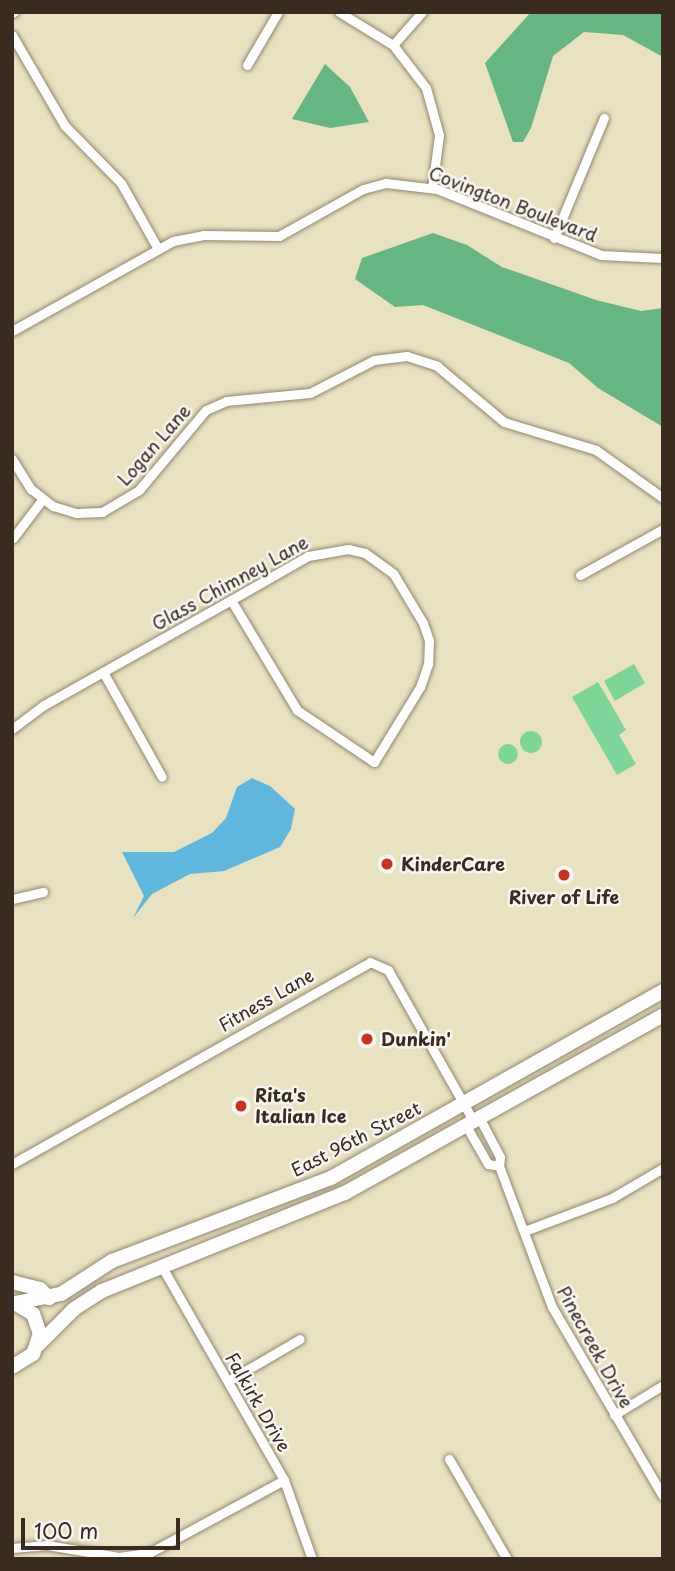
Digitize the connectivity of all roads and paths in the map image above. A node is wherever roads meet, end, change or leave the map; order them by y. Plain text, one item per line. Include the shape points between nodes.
1 (278, 12) edge
2 (339, 12) edge
3 (422, 12) edge
4 (12, 35) edge
5 (393, 45) junction
6 (247, 65) dead end
7 (604, 118) dead end
8 (432, 188) junction
9 (554, 238) junction
10 (158, 249) junction
11 (663, 258) edge
12 (12, 331) edge
13 (12, 459) edge
14 (663, 498) edge
15 (41, 500) junction
16 (663, 529) edge
17 (13, 538) edge
18 (580, 575) dead end
19 (231, 600) junction
20 (103, 671) junction
21 (12, 729) edge
22 (162, 776) dead end
23 (43, 892) dead end
24 (12, 899) edge
25 (663, 991) edge
26 (663, 1015) edge
27 (464, 1104) junction
28 (472, 1120) junction
29 (12, 1164) edge
30 (499, 1166) junction
31 (663, 1168) edge
32 (527, 1230) junction
33 (162, 1267) junction
34 (12, 1282) edge
35 (49, 1298) junction
36 (14, 1303) edge
37 (300, 1339) dead end
38 (38, 1345) junction
39 (12, 1367) edge
40 (228, 1381) junction
41 (663, 1385) edge
42 (614, 1415) junction
43 (449, 1459) dead end
44 (284, 1480) junction
45 (663, 1496) edge
46 (12, 1548) edge
47 (312, 1559) edge
48 (506, 1559) edge

1 - 6 street
2 - 5 street
3 - 5 street
4 - 10 street via 65,126 121,183
5 - 8 street via 418,75 437,117 439,151
7 - 9 street
8 - 9 street, Covington Boulevard
8 - 10 street, Covington Boulevard via 400,182 376,184 279,236 203,236
9 - 11 street, Covington Boulevard via 601,255
10 - 12 street, Covington Boulevard
13 - 15 street
14 - 15 street, Logan Lane via 596,450 504,422 437,366 419,357 397,355 374,360 310,393 239,399 206,410 139,490 115,508 75,513
15 - 17 street
16 - 18 street
19 - 19 street, Glass Chimney Lane via 308,556 333,549 365,553 393,573 423,623 430,652 420,687 374,762 297,710
19 - 20 street, Glass Chimney Lane
20 - 21 street, Glass Chimney Lane
20 - 22 street
23 - 24 street
25 - 27 main road, East 96th Street
26 - 28 main road
27 - 28 street, Fitness Lane
27 - 29 street, Fitness Lane via 387,971 376,962 365,962
27 - 35 main road, East 96th Street via 331,1178 112,1261
28 - 30 street, Pinecreek Drive via 500,1157
28 - 30 street, Pinecreek Drive via 488,1164
28 - 33 main road via 345,1193
30 - 32 street, Pinecreek Drive
31 - 32 street via 612,1198
32 - 42 street, Pinecreek Drive via 552,1307
33 - 38 main road via 88,1299
33 - 40 street, Falkirk Drive
34 - 35 main road via 40,1289
35 - 36 main road, East 96th Street
36 - 38 main road via 33,1314
37 - 40 street
38 - 39 main road via 26,1362
40 - 44 street, Falkirk Drive
41 - 42 street
42 - 45 street, Pinecreek Drive
43 - 48 street
44 - 46 street via 149,1553 119,1557 47,1545
44 - 47 street, Falkirk Drive

